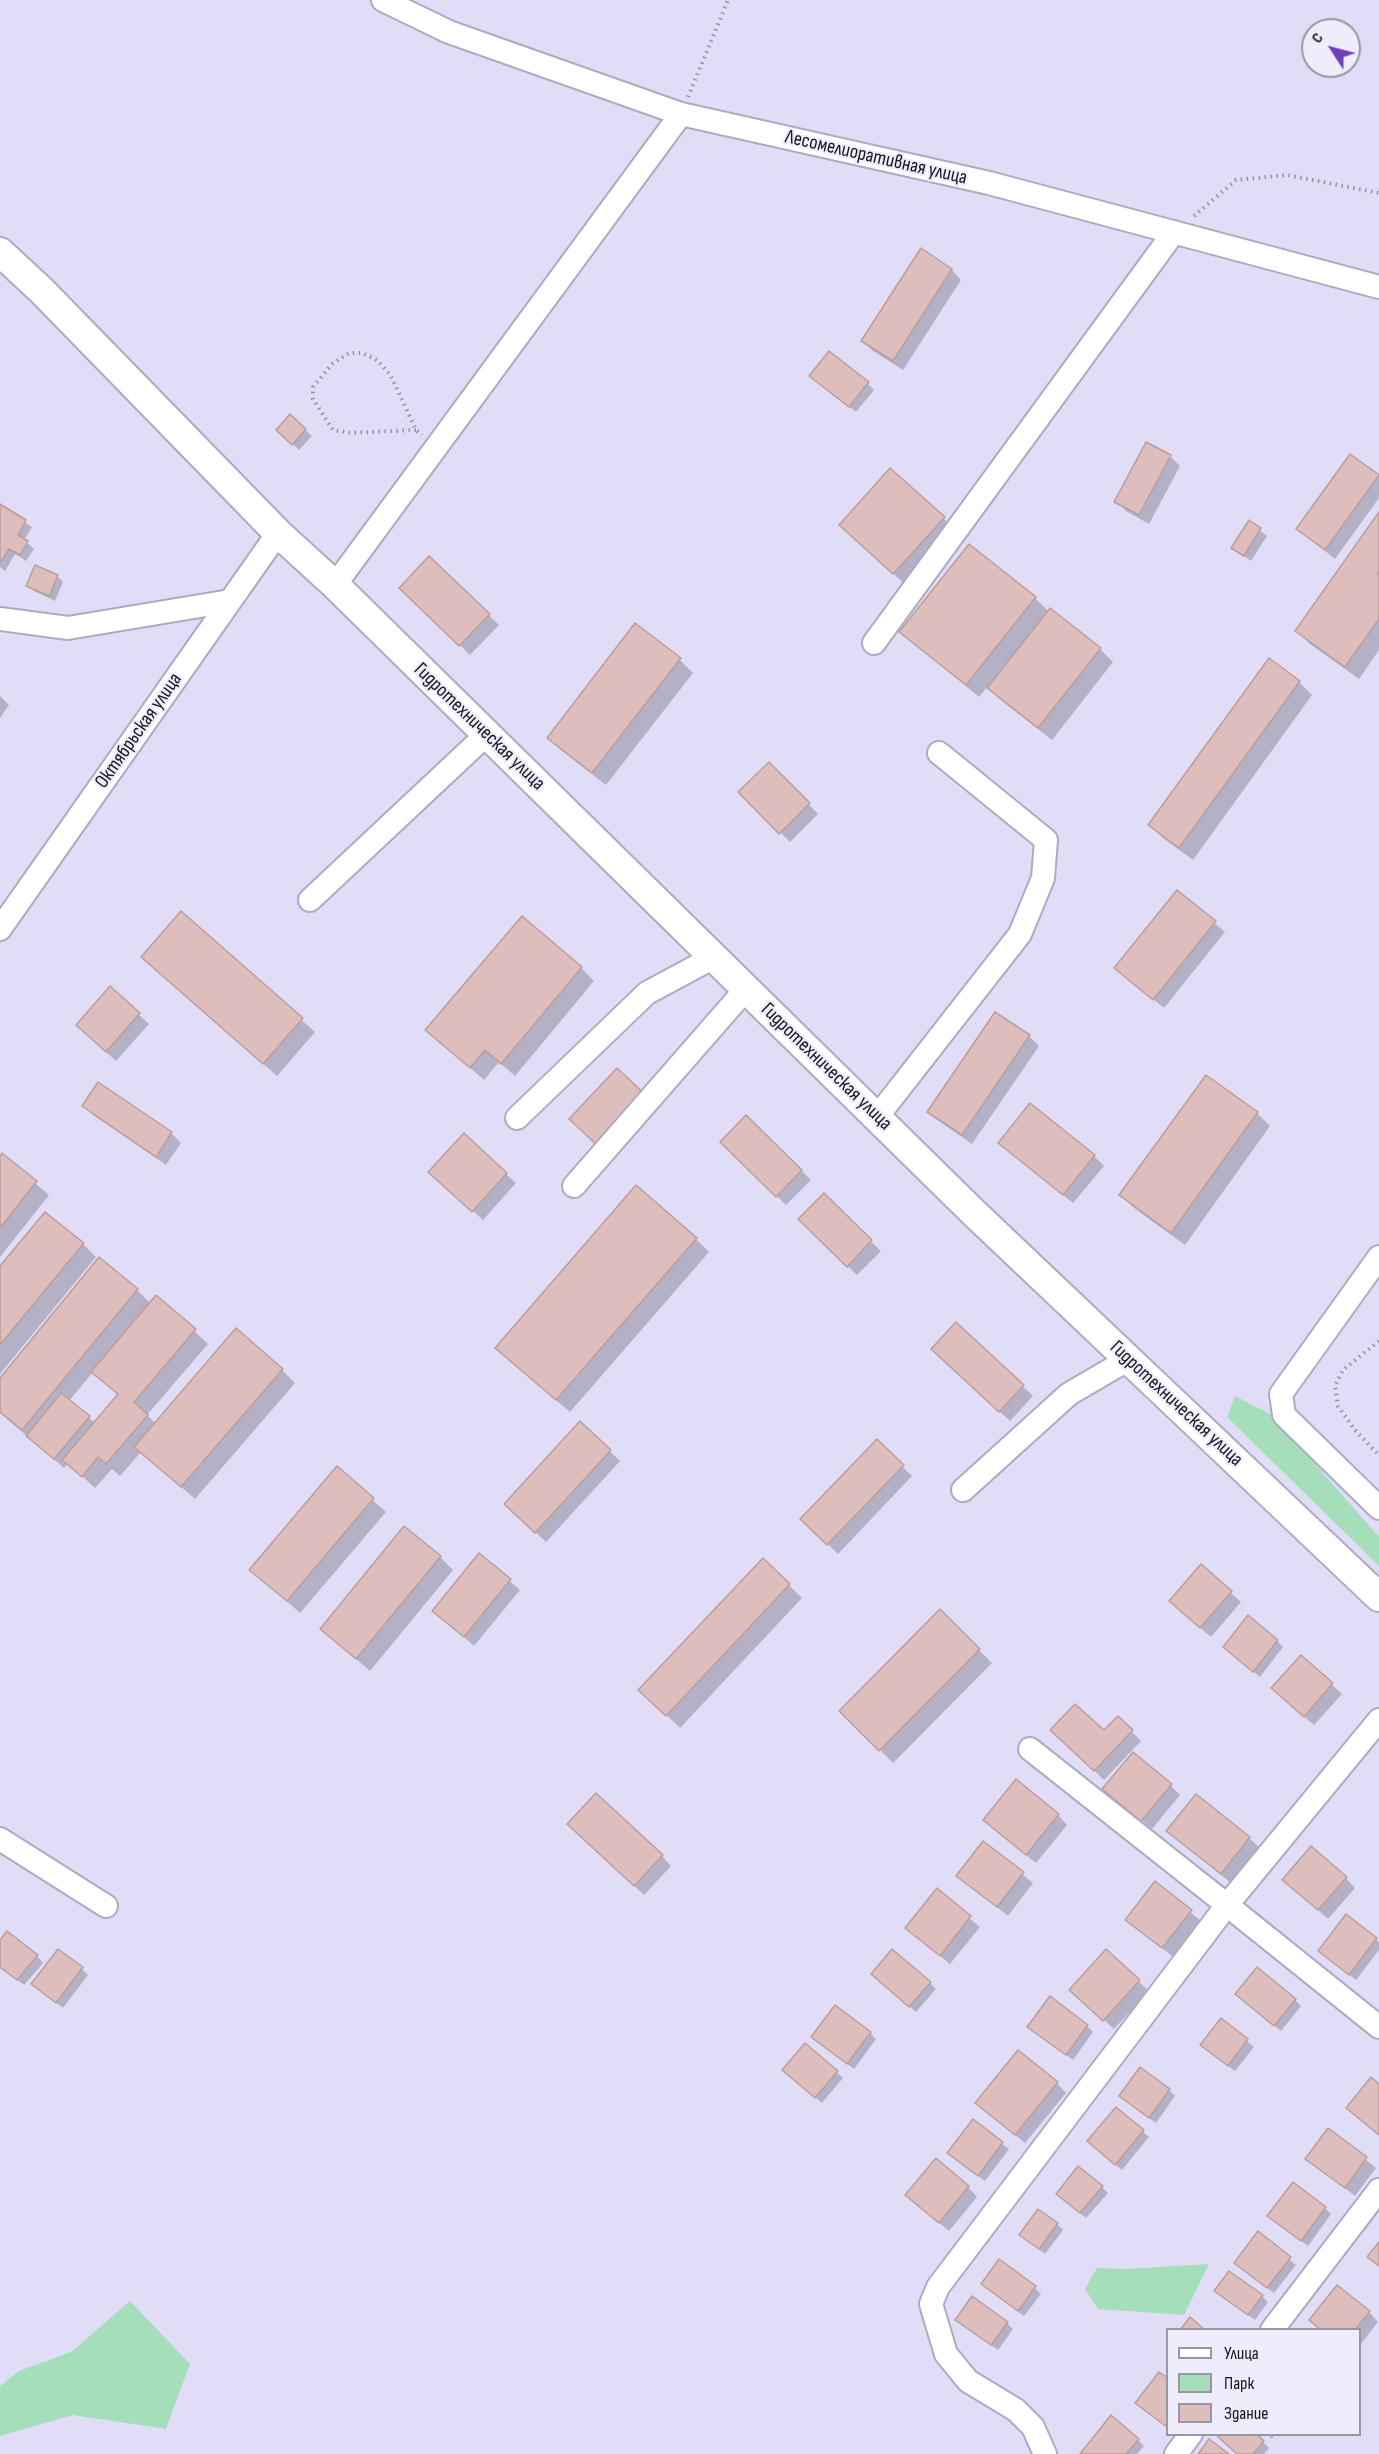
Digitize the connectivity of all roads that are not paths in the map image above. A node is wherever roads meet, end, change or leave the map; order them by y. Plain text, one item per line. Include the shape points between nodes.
1 (383, 0) edge
2 (681, 114) junction
3 (1174, 232) junction
4 (0, 252) edge
5 (1377, 285) edge
6 (278, 533) junction
7 (335, 585) junction
8 (230, 601) junction
9 (0, 619) edge
10 (874, 643) dead end
11 (487, 734) junction
12 (939, 753) dead end
13 (310, 900) dead end
14 (0, 929) edge
15 (714, 957) junction
16 (746, 989) junction
17 (877, 1117) junction
18 (517, 1118) dead end
19 (574, 1186) dead end
20 (1379, 1257) edge
21 (1129, 1359) junction
22 (963, 1490) dead end
23 (1379, 1508) edge
24 (1379, 1597) edge
25 (1379, 1719) edge
26 (1030, 1749) dead end
27 (0, 1839) edge
28 (106, 1905) dead end
29 (1227, 1905) junction
30 (1379, 2027) edge
31 (1379, 2190) edge
32 (1274, 2328) edge
33 (1190, 2436) edge
34 (1044, 2454) edge
35 (1176, 2454) edge

1 - 2 street, Лесомелиоративная улица via 449,32
2 - 3 street, Лесомелиоративная улица via 988,183
2 - 7 street
3 - 5 street, Лесомелиоративная улица
3 - 10 street
4 - 6 main road, Гидротехническая улица
6 - 7 main road, Гидротехническая улица
6 - 8 street, Октябрьская улица
7 - 11 main road, Гидротехническая улица
8 - 9 street via 68,628
8 - 14 street, Октябрьская улица
11 - 13 street
11 - 15 main road, Гидротехническая улица
12 - 17 street via 1046,840 1043,878 1020,934
15 - 16 main road, Гидротехническая улица
15 - 18 street via 647,993
16 - 17 main road, Гидротехническая улица
16 - 19 street
17 - 21 main road, Гидротехническая улица
20 - 23 street via 1281,1394 1284,1415
21 - 22 street via 1069,1394
21 - 24 main road, Гидротехническая улица
25 - 29 street
26 - 29 street
27 - 28 street
29 - 30 street
29 - 34 street via 938,2288 931,2304 946,2354 968,2381 1016,2410 1033,2427
31 - 32 street
33 - 35 street

